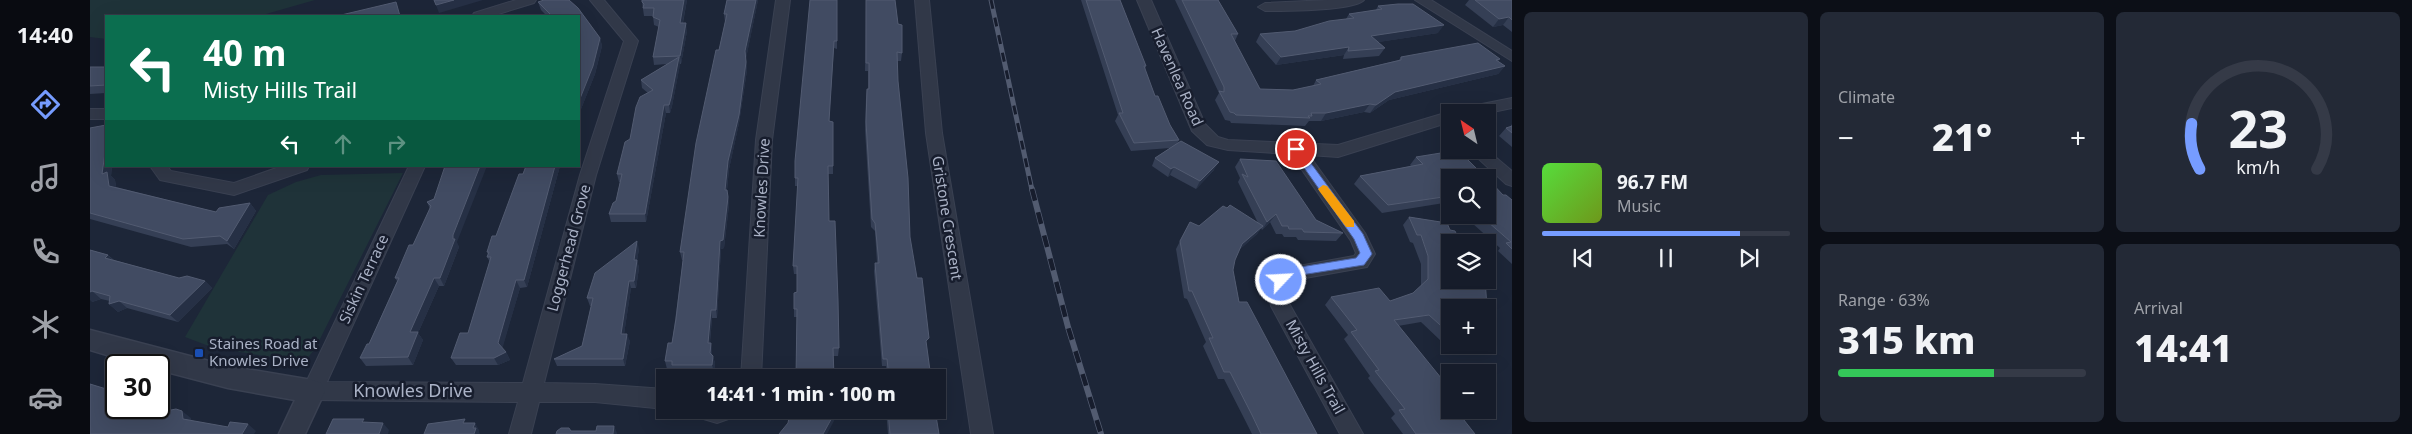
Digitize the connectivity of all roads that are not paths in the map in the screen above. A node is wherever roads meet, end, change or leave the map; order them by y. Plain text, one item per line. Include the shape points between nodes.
1 (529, 0) edge
2 (596, 0) edge
3 (783, 0) edge
4 (922, 0) edge
5 (1144, 0) edge
6 (1357, 0) edge
7 (1422, 0) edge
8 (1264, 7) dead end
9 (482, 15) edge
10 (1512, 58) edge
11 (1512, 103) edge
12 (1496, 106) edge
13 (90, 114) edge
14 (105, 114) edge
15 (1441, 123) edge
16 (1296, 149) junction
17 (1488, 159) edge
18 (159, 167) edge
19 (299, 167) edge
20 (416, 167) edge
21 (1512, 180) edge
22 (90, 340) edge
23 (751, 369) edge
24 (312, 391) junction
25 (530, 392) junction
26 (656, 398) edge
27 (292, 434) edge
28 (520, 434) edge
29 (982, 434) edge
30 (1352, 434) edge

1 - 9 street
2 - 25 street, Loggerhead Grove via 631,41 588,175
3 - 23 street, Knowles Drive via 764,140
4 - 29 street, Gristone Crescent via 934,133
5 - 16 street, Havenlea Road via 1201,133 1228,145
6 - 8 street via 1314,6
7 - 10 street
11 - 12 street
13 - 14 street
15 - 16 street, Havenlea Road via 1348,149 1330,152
16 - 30 street, Misty Hills Trail via 1357,233 1366,254 1360,262 1288,274 1276,287 1281,306
17 - 21 street
18 - 19 street via 166,176 234,189
20 - 24 street, Siskin Terrace
22 - 24 street via 273,388
24 - 25 street, Knowles Drive
24 - 27 street
25 - 26 street, Knowles Drive via 595,392
25 - 28 street

